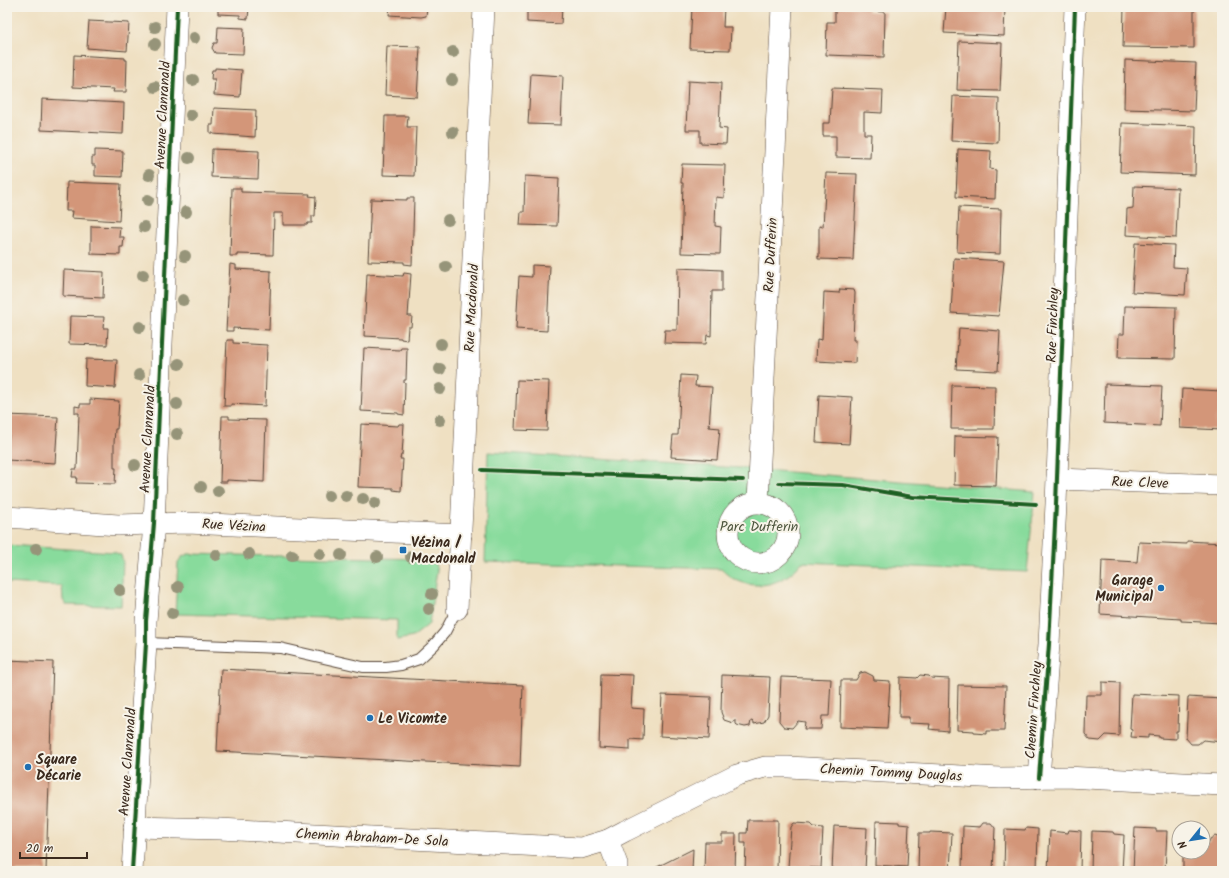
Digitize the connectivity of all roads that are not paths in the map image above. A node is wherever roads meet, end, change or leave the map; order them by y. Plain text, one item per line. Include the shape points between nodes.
1 (178, 7) edge
2 (484, 7) edge
3 (782, 7) edge
4 (1075, 7) edge
5 (1057, 479) junction
6 (1222, 485) edge
7 (758, 502) dead end
8 (7, 518) edge
9 (154, 523) junction
10 (461, 536) junction
11 (456, 609) joint
12 (146, 643) junction
13 (1048, 644) joint
14 (1039, 778) junction
15 (1222, 785) edge
16 (134, 827) junction
17 (608, 840) junction
18 (132, 871) edge
19 (617, 871) edge

1 - 9 street, Avenue Clanranald
2 - 10 street, Rue Macdonald
3 - 7 street, Rue Dufferin
4 - 5 street, Rue Finchley
5 - 6 street, Rue Cleve
5 - 13 street, Rue Finchley
8 - 9 street, Rue Vézina via 118,525
9 - 10 street, Rue Vézina via 187,522
9 - 12 street, Avenue Clanranald
10 - 11 street, Rue Macdonald
11 - 12 lane via 445,632 418,659 386,667 363,667 280,648
12 - 16 street, Avenue Clanranald
13 - 14 street, Chemin Finchley
14 - 15 street, Chemin Tommy Douglas
14 - 17 street, Chemin Tommy Douglas via 765,767 737,775
16 - 17 street, Chemin Abraham-De Sola via 220,829 581,848
16 - 18 street, Avenue Clanranald
17 - 19 street

